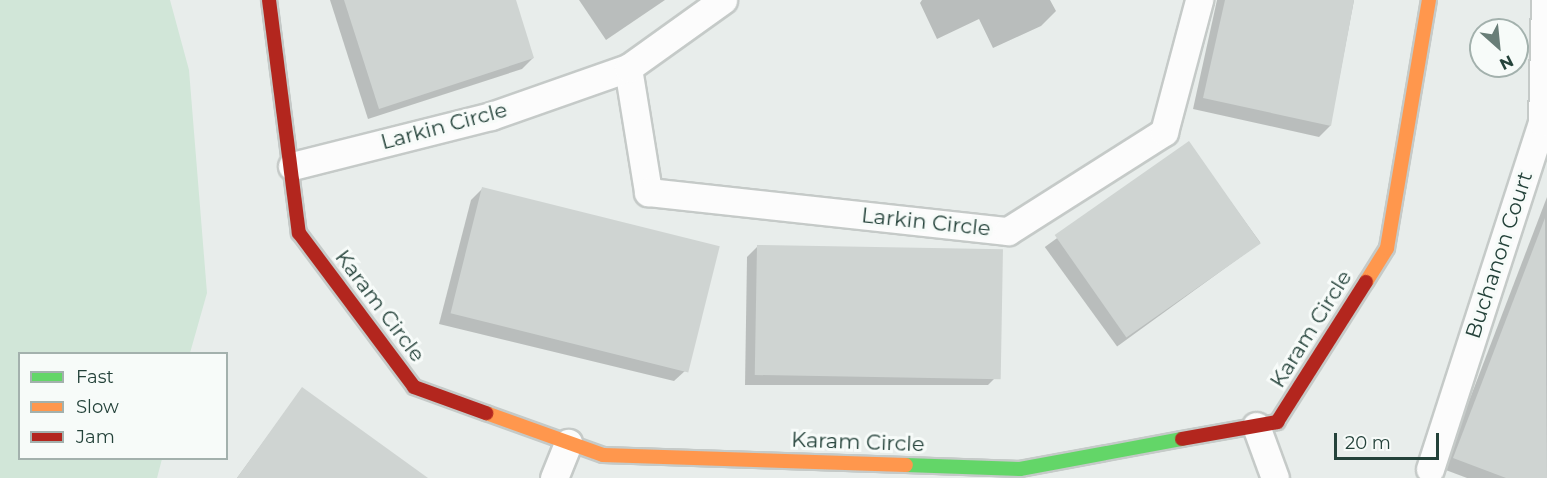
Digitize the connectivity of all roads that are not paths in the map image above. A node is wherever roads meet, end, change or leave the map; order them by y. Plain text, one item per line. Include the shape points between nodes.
1 (269, 0) edge
2 (723, 0) edge
3 (1199, 0) edge
4 (1429, 0) edge
5 (1545, 0) edge
6 (628, 68) junction
7 (292, 166) junction
8 (1256, 426) junction
9 (568, 443) junction
10 (1430, 469) dead end
11 (1018, 473) edge
12 (554, 478) edge
13 (1275, 478) edge

1 - 7 street, Karam Circle
2 - 6 street, Larkin Circle
3 - 6 street, Larkin Circle via 1164,132 1008,231 648,192
4 - 8 street, Karam Circle via 1387,248 1277,422
5 - 10 street, Buchanon Court via 1542,122
6 - 7 street, Larkin Circle via 491,116
7 - 9 street, Karam Circle via 299,233 414,387
8 - 11 street, Karam Circle
8 - 13 street
9 - 11 street, Karam Circle via 603,455
9 - 12 street

